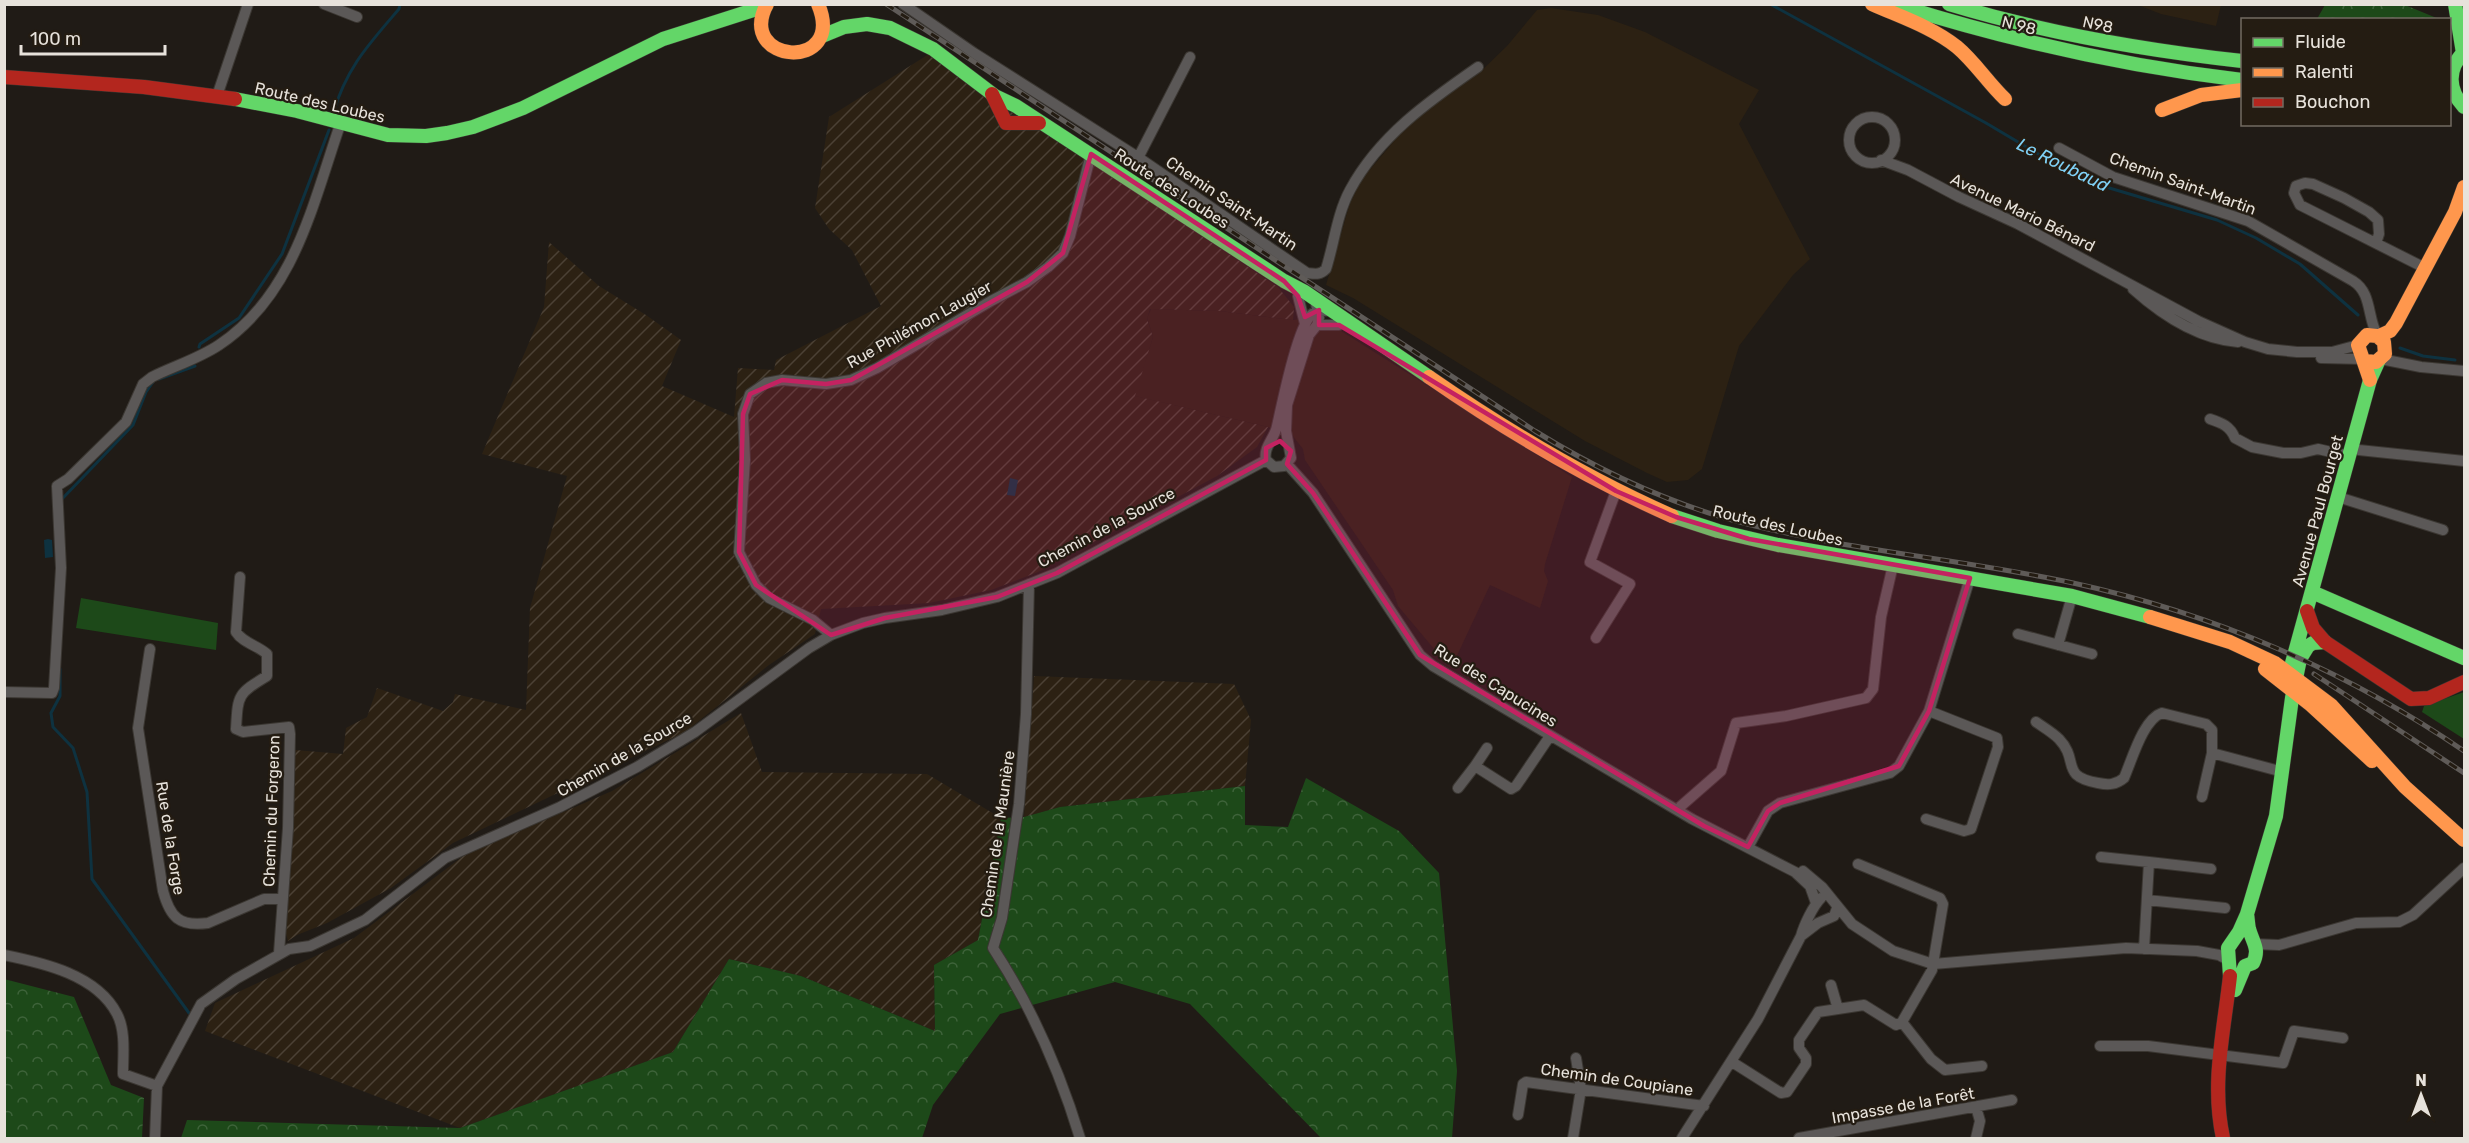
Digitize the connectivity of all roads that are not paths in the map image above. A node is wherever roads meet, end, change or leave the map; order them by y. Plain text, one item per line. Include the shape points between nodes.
1 (248, 4) edge
2 (324, 4) edge
3 (903, 4) edge
4 (1872, 4) edge
5 (1894, 4) edge
6 (1949, 4) edge
7 (2456, 4) edge
8 (767, 5) edge
9 (820, 6) edge
10 (2464, 16) edge
11 (357, 17) dead end
12 (849, 22) junction
13 (713, 23) junction
14 (762, 32) junction
15 (822, 36) junction
16 (1190, 57) dead end
17 (2458, 58) edge
18 (2241, 61) edge
19 (1478, 67) dead end
20 (4, 76) edge
21 (2241, 80) edge
22 (2241, 90) edge
23 (217, 96) junction
24 (2005, 99) dead end
25 (2457, 100) edge
26 (2162, 110) dead end
27 (340, 125) junction
28 (1894, 141) junction
29 (2059, 148) dead end
30 (1091, 154) junction
31 (1138, 158) junction
32 (1881, 160) junction
33 (1908, 170) junction
34 (2464, 186) edge
35 (2376, 243) junction
36 (2426, 268) junction
37 (1284, 281) junction
38 (1298, 296) junction
39 (1317, 304) junction
40 (2369, 316) junction
41 (1305, 324) junction
42 (1317, 325) junction
43 (1339, 325) junction
44 (2378, 335) junction
45 (2360, 342) junction
46 (2297, 352) junction
47 (2364, 360) junction
48 (2380, 360) junction
49 (1416, 368) junction
50 (2464, 371) edge
51 (2370, 380) junction
52 (2210, 419) dead end
53 (1269, 445) junction
54 (1290, 447) junction
55 (2350, 451) junction
56 (1266, 460) junction
57 (2464, 461) edge
58 (1287, 464) junction
59 (1616, 491) junction
60 (2338, 497) junction
61 (2443, 530) dead end
62 (1893, 564) junction
63 (240, 578) dead end
64 (1970, 578) junction
65 (1029, 584) junction
66 (2312, 592) junction
67 (2072, 596) junction
68 (2307, 611) junction
69 (2168, 622) junction
70 (2018, 634) dead end
71 (831, 636) junction
72 (1596, 638) dead end
73 (2325, 642) junction
74 (2058, 645) junction
75 (150, 649) dead end
76 (2294, 650) junction
77 (2092, 654) dead end
78 (2464, 658) edge
79 (2275, 663) junction
80 (2292, 681) junction
81 (2464, 682) edge
82 (4, 692) edge
83 (2312, 705) junction
84 (2291, 707) junction
85 (1929, 711) junction
86 (2036, 722) dead end
87 (1550, 736) junction
88 (1487, 748) dead end
89 (2212, 753) junction
90 (1475, 766) junction
91 (2279, 771) junction
92 (2405, 787) junction
93 (1458, 788) dead end
94 (2202, 797) dead end
95 (1679, 811) junction
96 (1926, 819) dead end
97 (2464, 840) edge
98 (1748, 847) junction
99 (1760, 853) junction
100 (2101, 857) dead end
101 (2149, 862) junction
102 (1858, 864) dead end
103 (2464, 868) edge
104 (2211, 869) dead end
105 (1831, 898) junction
106 (283, 899) junction
107 (2147, 900) junction
108 (1816, 906) junction
109 (2225, 908) dead end
110 (2247, 914) junction
111 (1832, 915) junction
112 (1801, 936) junction
113 (2232, 942) junction
114 (2254, 943) junction
115 (2279, 945) junction
116 (2144, 949) junction
117 (2197, 951) junction
118 (279, 953) junction
119 (4, 955) edge
120 (2230, 961) junction
121 (2250, 963) junction
122 (1933, 964) junction
123 (1831, 984) dead end
124 (1838, 1009) junction
125 (1902, 1022) junction
126 (2343, 1038) dead end
127 (2100, 1046) dead end
128 (2223, 1054) junction
129 (1576, 1058) dead end
130 (1732, 1062) junction
131 (1982, 1066) dead end
132 (157, 1086) junction
133 (1581, 1089) junction
134 (2012, 1100) dead end
135 (1704, 1106) junction
136 (1976, 1107) junction
137 (1518, 1115) dead end
138 (154, 1138) edge
139 (1080, 1138) edge
140 (1573, 1138) edge
141 (1682, 1138) edge
142 (1799, 1138) edge
143 (1976, 1138) edge
144 (2223, 1138) edge
145 (2228, 1138) edge

1 - 23 street
2 - 11 street
3 - 31 street, Chemin Saint-Martin
4 - 24 main road via 1947,40
5 - 21 main road, N 98 via 2007,39 2104,61
6 - 18 main road, N98 / N 98 via 2109,44
7 - 10 main road
7 - 17 main road
8 - 13 main road, Route des Loubes via 750,14
8 - 14 main road
9 - 12 main road, Route des Loubes
9 - 15 main road
12 - 15 main road, Route des Loubes
12 - 30 main road, Route des Loubes via 879,23 901,30 966,72 1013,113 1042,123
13 - 14 main road, Route des Loubes via 740,22
13 - 27 main road, Route des Loubes via 644,48 526,107 466,129 402,137
14 - 15 main road, Route des Loubes via 771,46 795,55 811,49
16 - 31 street
17 - 25 main road via 2452,86
19 - 31 street, Chemin Saint-Martin via 1406,120 1366,164 1343,206 1322,274 1307,273
20 - 23 main road, Route des Loubes via 155,87
22 - 26 main road via 2201,95
23 - 27 main road, Route des Loubes via 280,107
27 - 82 street via 287,270 267,301 243,328 217,346 143,384 126,422 57,486 61,568 54,688 52,693 44,694
28 - 32 street via 1890,153
28 - 32 street via 1891,128 1875,117 1862,119 1852,128 1849,140 1853,153 1863,161
28 - 33 street
29 - 40 street, Chemin Saint-Martin via 2113,177 2222,211 2266,231 2361,285
30 - 37 main road, Route des Loubes
30 - 71 street, Rue Philémon Laugier via 1064,253 1027,282 851,380 826,384 782,380 766,383 750,394 743,414 745,460 739,552 756,585 769,598 813,620
32 - 33 street, Avenue Mario Bénard
33 - 46 street, Avenue Mario Bénard via 2029,229 2198,321 2245,342
34 - 36 main road
35 - 35 street via 2301,205 2294,193 2296,186 2313,184 2369,212 2378,220
35 - 36 street
36 - 44 main road via 2393,328
37 - 38 main road, Route des Loubes
37 - 39 main road, Route des Loubes
38 - 39 main road, Route des Loubes
38 - 41 street
39 - 41 street
39 - 42 street
39 - 43 main road, Route des Loubes
39 - 49 main road, Route des Loubes
40 - 44 street, Chemin Saint-Martin
40 - 45 street
41 - 53 street via 1277,429
42 - 43 street
42 - 54 street via 1309,335 1287,405
43 - 49 main road, Route des Loubes
44 - 45 main road via 2368,334
44 - 48 main road via 2386,346
45 - 46 street, Avenue Mario Bénard via 2342,350
45 - 47 main road via 2358,353
46 - 47 street, Avenue Mario Bénard via 2321,358
47 - 48 main road
47 - 51 main road, Avenue Paul Bourget
48 - 50 street
48 - 51 main road, Avenue Paul Bourget
49 - 59 main road, Route des Loubes
51 - 55 main road, Avenue Paul Bourget
52 - 55 street via 2225,424 2235,438 2252,447 2283,453
53 - 54 street via 1280,441
53 - 56 street
54 - 58 street via 1292,455
55 - 57 street
55 - 60 main road, Avenue Paul Bourget
56 - 58 street via 1274,467
56 - 65 street, Chemin de la Source via 1057,573
58 - 87 street, Rue des Capucines via 1313,493 1420,655
59 - 62 main road, Route des Loubes via 1676,517 1749,539
59 - 72 street via 1590,562 1630,584
60 - 61 street
60 - 66 main road, Avenue Paul Bourget
62 - 64 main road, Route des Loubes
62 - 95 street via 1879,627 1873,689 1866,698 1736,723 1721,771
63 - 106 street, Chemin du Forgeron via 236,632 240,639 259,646 267,654 267,676 244,690 237,703 236,729 243,732 289,728 290,734
64 - 67 main road, Route des Loubes
64 - 85 street
65 - 71 street, Chemin de la Source via 970,605 885,618
65 - 139 street, Chemin de la Maunière via 1019,804 1002,918 993,948 1010,974 1059,1076
66 - 68 main road, Avenue Paul Bourget
66 - 78 main road
67 - 69 main road, Route des Loubes
67 - 74 street
68 - 73 main road
68 - 76 main road, Avenue Paul Bourget
69 - 79 main road, Route des Loubes via 2230,642
69 - 80 main road, Route des Loubes
70 - 74 street
71 - 118 street, Chemin de la Source via 695,732 645,762 560,807 445,858 365,920 309,946
73 - 80 main road via 2313,643 2304,651
73 - 81 main road via 2411,699 2429,698
74 - 77 street
75 - 106 street, Rue de la Forge via 138,728 168,908 181,921 198,924 264,899
76 - 79 main road via 2285,662
76 - 80 main road, Avenue Paul Bourget
79 - 80 main road, Route des Loubes
80 - 83 main road
80 - 84 main road
80 - 91 main road
80 - 92 main road via 2344,718
83 - 84 main road
83 - 92 main road
84 - 91 main road
85 - 96 street via 1997,738 1998,747 1971,829 1964,831
85 - 98 street via 1899,766 1890,773 1780,803 1768,811
86 - 89 street via 2059,739 2068,752 2075,776 2109,785 2124,778 2148,722 2162,713 2206,724 2212,730
87 - 90 street via 1511,789
87 - 95 street, Rue des Capucines
88 - 90 street
89 - 91 street
89 - 94 street
90 - 93 street
91 - 110 main road via 2276,816
92 - 97 main road
95 - 98 street, Rue des Capucines
98 - 99 street, Rue des Capucines
99 - 105 street, Rue des Capucines via 1799,867
99 - 108 street, Rue des Capucines via 1800,876 1810,886
100 - 101 street
101 - 104 street
101 - 107 street
102 - 122 street via 1940,898 1943,904
103 - 115 street via 2413,915 2399,922 2356,923
105 - 108 street via 1822,897
105 - 111 street via 1836,903
106 - 118 street, Chemin du Forgeron
107 - 109 street
107 - 116 street
108 - 111 street via 1818,915
108 - 112 street
110 - 113 main road
110 - 114 main road
111 - 112 street
111 - 122 street via 1893,951
112 - 130 street
113 - 114 main road via 2244,937
113 - 117 street via 2218,949
113 - 120 main road
114 - 115 street
114 - 121 main road via 2257,951
115 - 121 street
116 - 117 street
116 - 122 street
117 - 120 street
118 - 132 street, Chemin de la Source via 201,1004
119 - 132 street via 67,972 100,991 118,1014 124,1039 123,1074
120 - 121 main road via 2239,966
120 - 128 main road
121 - 128 main road via 2235,990
122 - 125 street
123 - 124 street
124 - 125 street via 1864,1005 1896,1025
124 - 130 street via 1818,1012 1798,1040 1806,1064 1787,1092 1781,1093
125 - 131 street via 1931,1059 1945,1070
126 - 128 street via 2294,1031 2283,1063
127 - 128 street via 2148,1046
128 - 144 main road via 2217,1104
128 - 145 main road
129 - 133 street
130 - 135 street
132 - 138 street, Chemin de la Source
133 - 135 street, Chemin de Coupiane
133 - 137 street, Chemin de Coupiane via 1526,1082
133 - 140 street
134 - 136 street, Impasse de la Forêt
135 - 141 street
136 - 142 street, Impasse de la Forêt
136 - 143 street via 1980,1121

